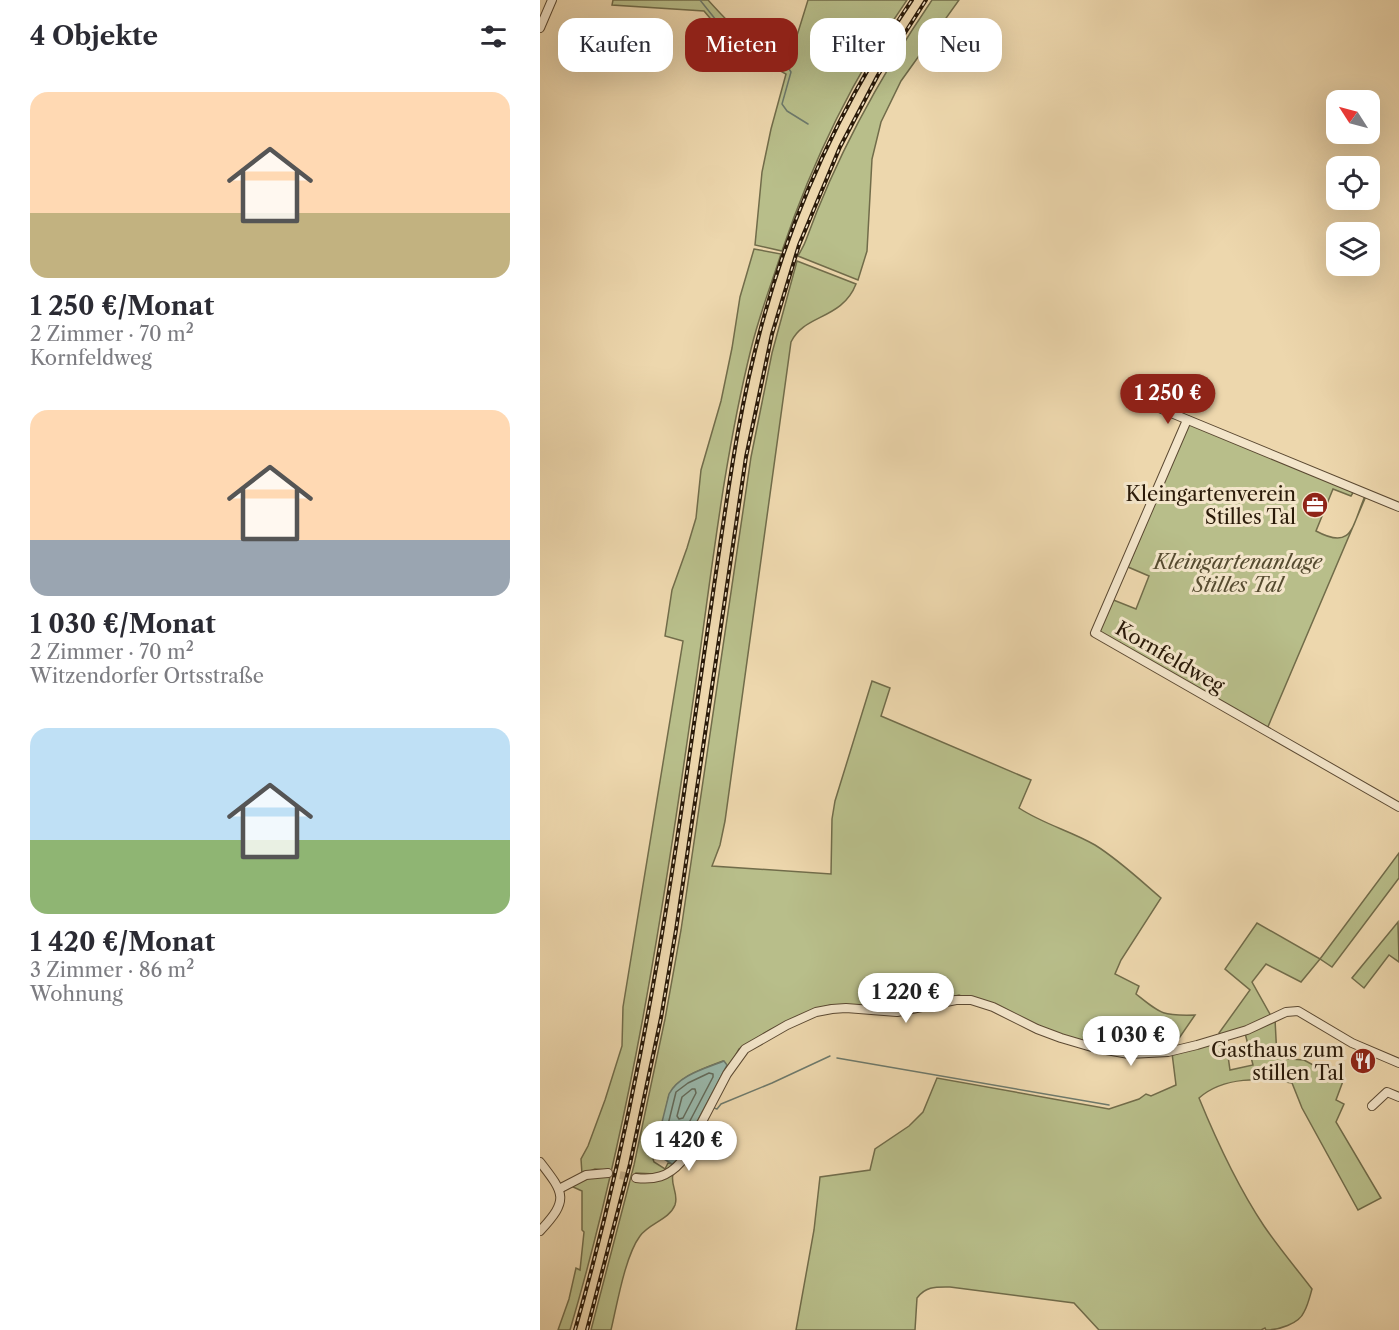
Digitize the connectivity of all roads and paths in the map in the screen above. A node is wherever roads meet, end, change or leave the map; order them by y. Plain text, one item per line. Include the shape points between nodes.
1 (552, 0) edge
2 (540, 28) edge
3 (1159, 408) dead end
4 (1187, 420) junction
5 (1399, 507) edge
6 (1399, 807) edge
7 (1399, 1063) edge
8 (1399, 1097) edge
9 (1372, 1106) dead end
10 (540, 1162) edge
11 (608, 1173) tunnel mouth
12 (636, 1178) tunnel mouth
13 (560, 1188) junction
14 (540, 1231) edge

1 - 2 street
3 - 4 street
4 - 5 street
4 - 6 street, Kornfeldweg via 1095,633
7 - 12 street via 1292,1010 1226,1037 1147,1054 1117,1052 1067,1040 971,1000 897,1012 832,1009 750,1045 732,1066 676,1167 659,1177
8 - 9 street via 1387,1092
10 - 13 street
11 - 13 street via 586,1175
13 - 14 street via 557,1210

